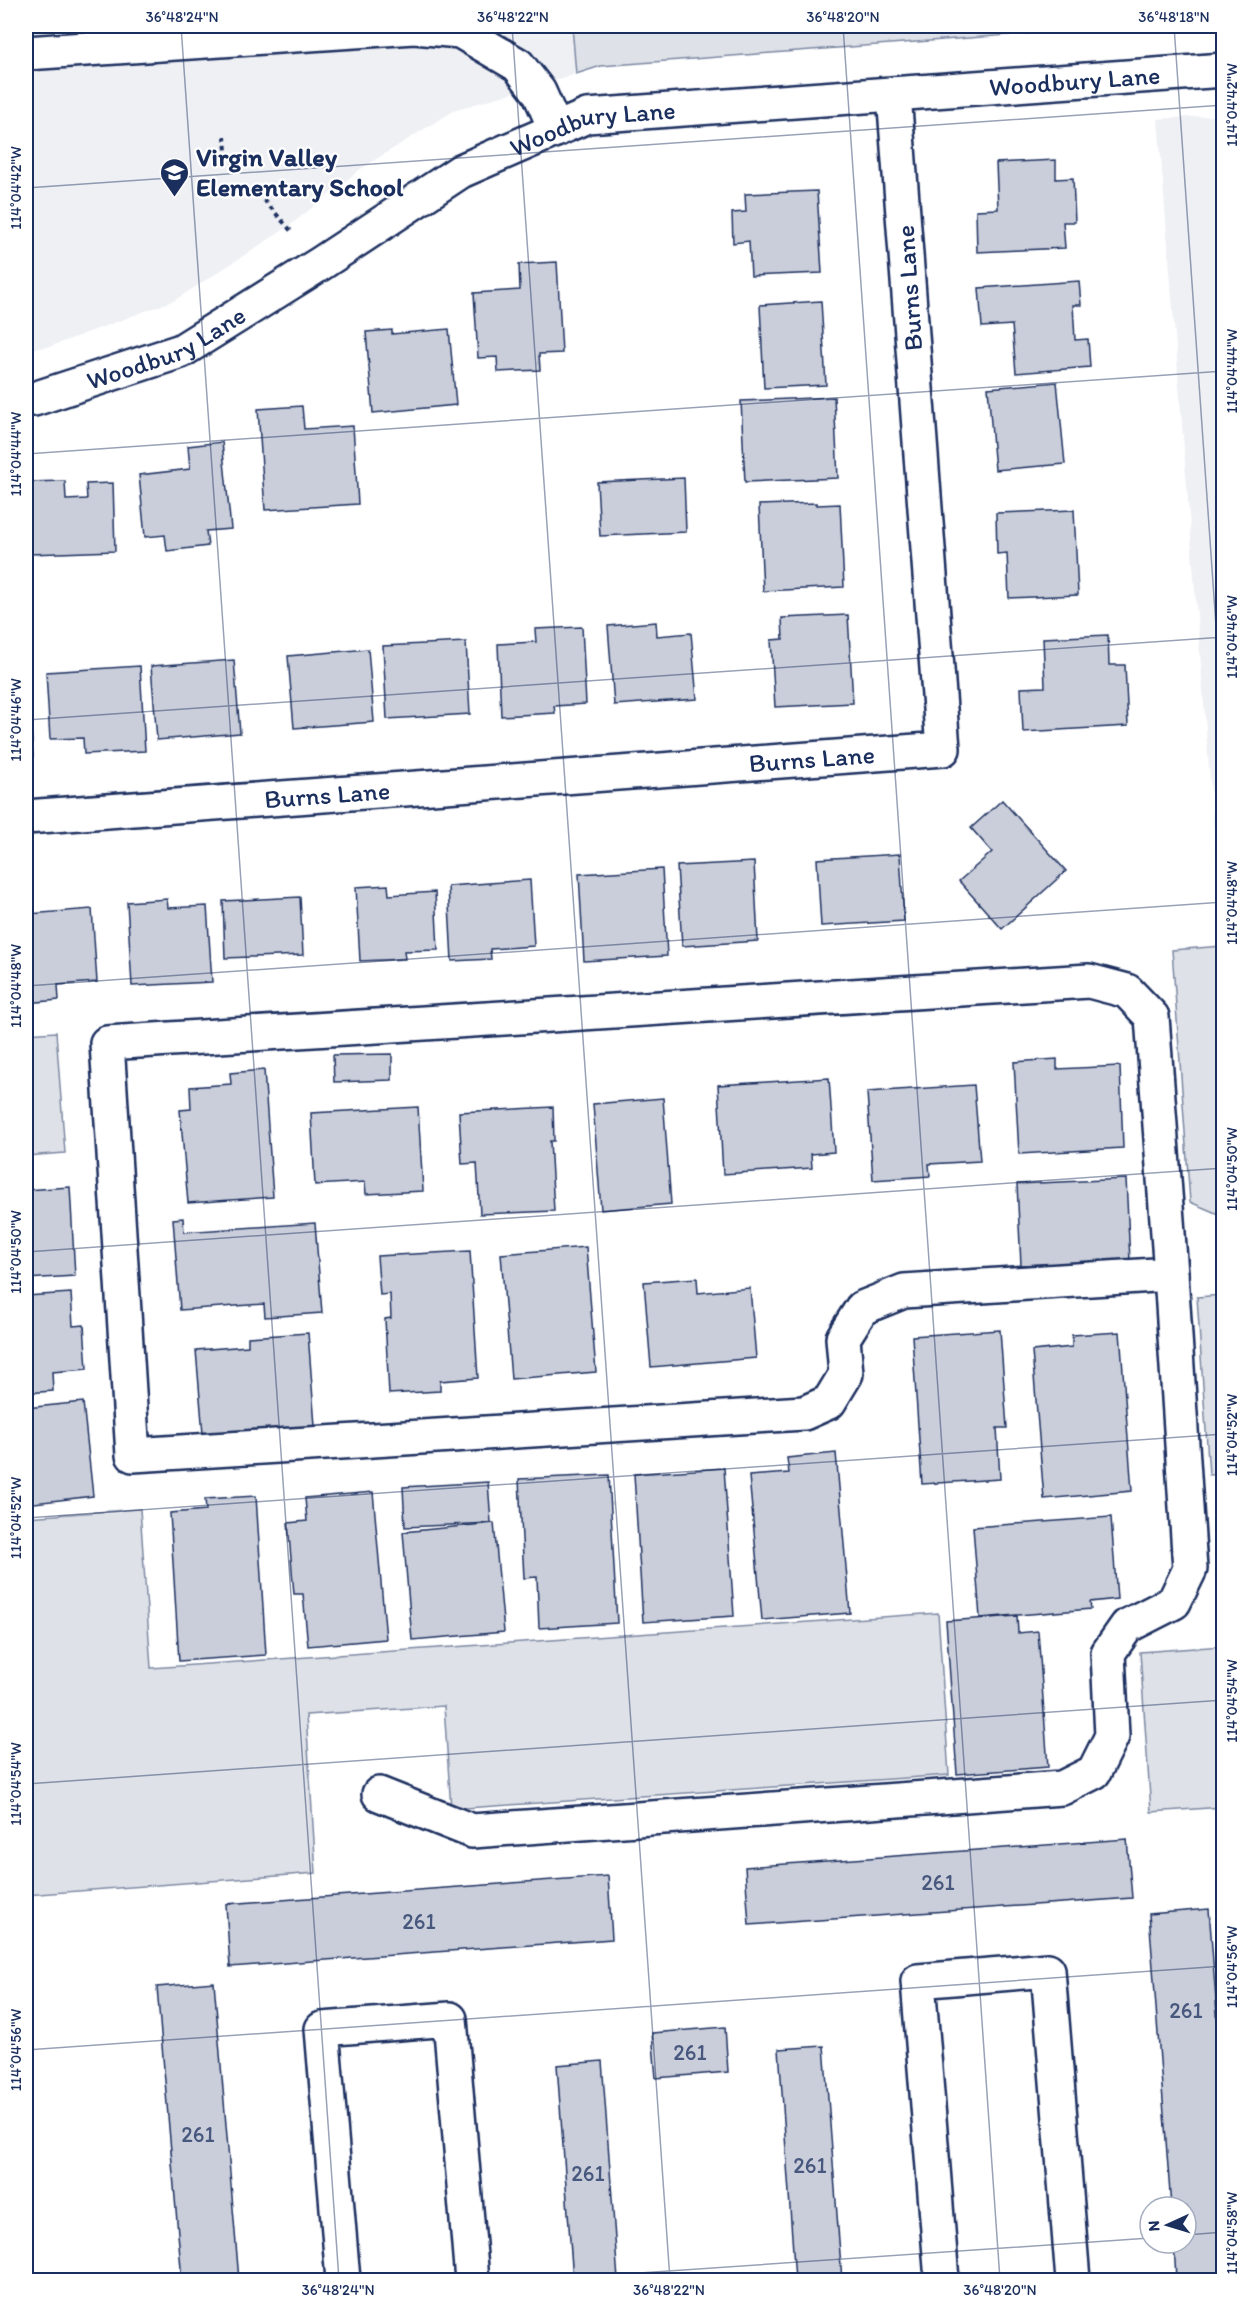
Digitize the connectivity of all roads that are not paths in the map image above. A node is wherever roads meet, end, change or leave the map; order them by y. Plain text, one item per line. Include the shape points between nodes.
1 (26, 53) edge
2 (1224, 70) edge
3 (894, 94) junction
4 (556, 130) junction
5 (26, 399) edge
6 (26, 817) edge
7 (1171, 1274) junction
8 (378, 1794) dead end
9 (343, 2280) edge
10 (472, 2280) edge
11 (942, 2280) edge
12 (1073, 2280) edge

1 - 4 street via 414,27 460,31 518,65 539,92
2 - 3 street, Woodbury Lane
3 - 4 street, Woodbury Lane via 587,116
3 - 6 street, Burns Lane via 943,749
4 - 5 street, Woodbury Lane via 461,171 181,351
7 - 7 street via 904,1291 862,1308 843,1338 846,1374 829,1402 804,1413 133,1455 107,1043 1089,981 1127,991 1152,1017
7 - 8 street via 1190,1569 1174,1602 1126,1626 1108,1653 1112,1736 1094,1772 1062,1788 472,1831
9 - 10 street via 322,2029 450,2019
11 - 12 street via 918,1981 1048,1971

